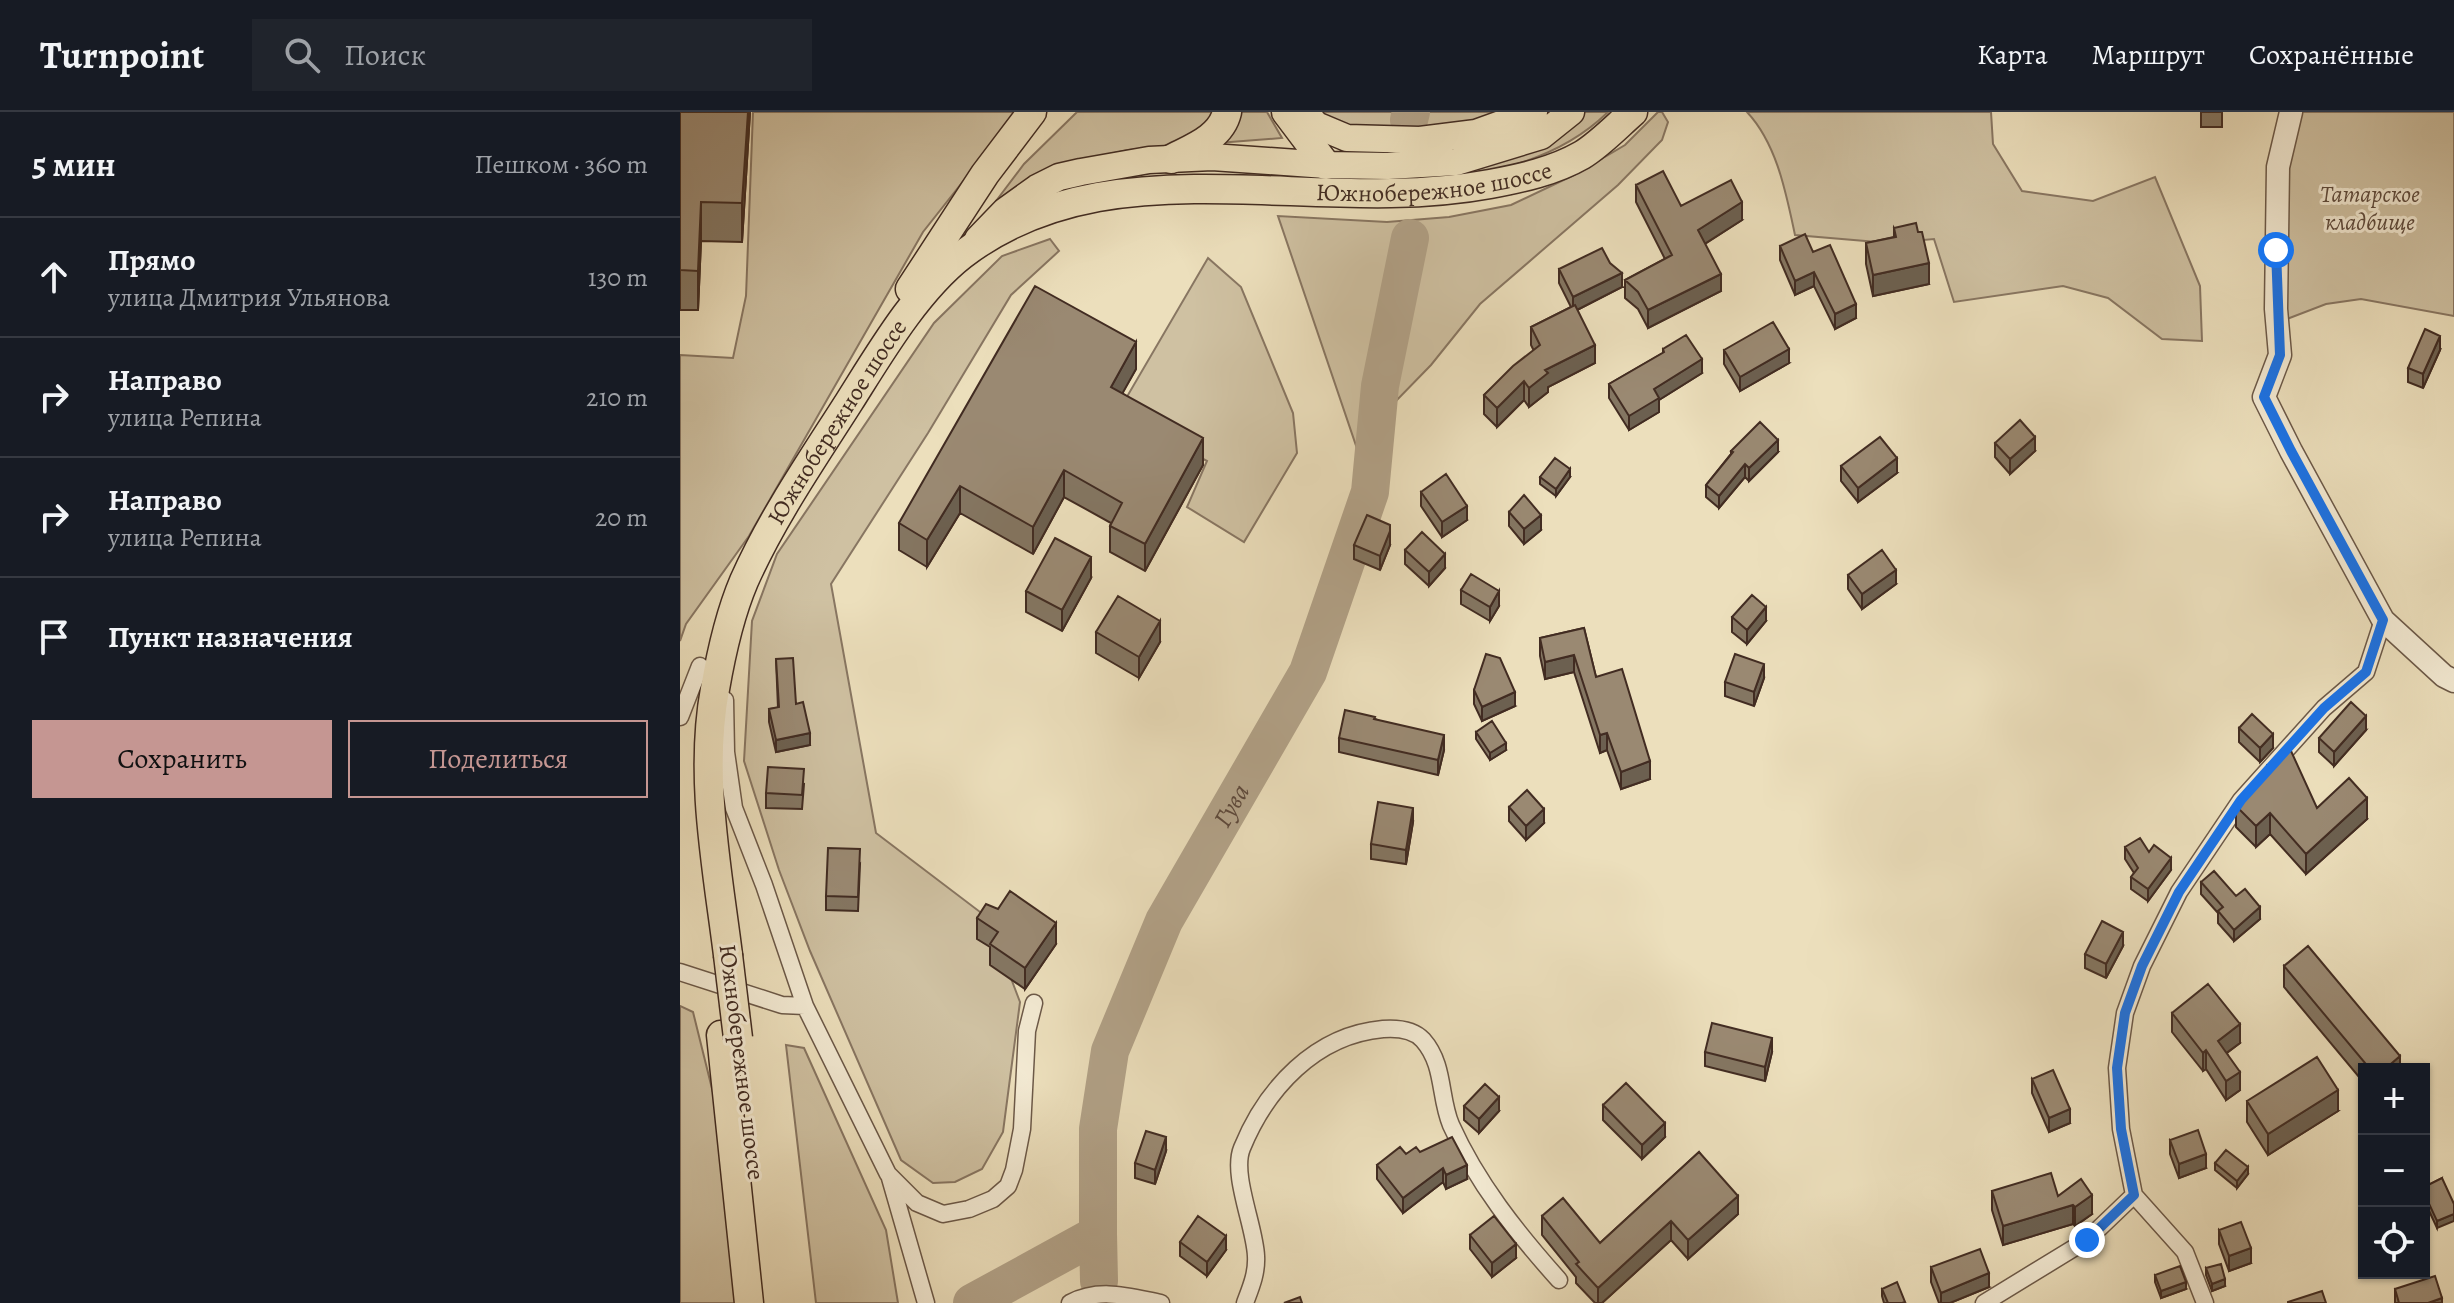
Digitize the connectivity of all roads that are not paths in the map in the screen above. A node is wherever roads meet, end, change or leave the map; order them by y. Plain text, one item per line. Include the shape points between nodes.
1 (1032, 112) edge
2 (1227, 112) edge
3 (1286, 112) edge
4 (1305, 112) edge
5 (1534, 112) edge
6 (1571, 112) edge
7 (1633, 112) edge
8 (2291, 112) edge
9 (1171, 159) junction
10 (1326, 165) junction
11 (965, 253) junction
12 (2383, 620) junction
13 (729, 631) junction
14 (700, 666) junction
15 (2454, 681) edge
16 (680, 717) edge
17 (720, 957) junction
18 (680, 972) edge
19 (1034, 1003) dead end
20 (805, 1006) junction
21 (729, 1037) junction
22 (888, 1174) junction
23 (2134, 1195) junction
24 (1559, 1280) dead end
25 (749, 1303) edge
26 (768, 1303) edge
27 (926, 1303) edge
28 (1070, 1303) edge
29 (1161, 1303) edge
30 (1245, 1303) edge
31 (1984, 1303) edge
32 (2205, 1303) edge

1 - 14 highway, Южнобережное шоссе via 985,174 755,525 732,569
2 - 9 highway via 1204,143
3 - 10 highway
4 - 5 main road via 1316,125 1347,138 1420,140 1476,133
6 - 10 main road via 1541,136 1456,162
7 - 11 highway, Южнобережное шоссе via 1584,154 1533,176 1450,191 1210,189 1098,197 1042,211
8 - 12 street via 2278,167 2280,355 2264,397
9 - 10 main road
9 - 11 main road via 1059,177 1005,211
11 - 13 highway, Южнобережное шоссе via 884,348 816,453 760,549
12 - 15 street
12 - 23 street via 2366,672 2324,708 2241,800 2179,892 2147,955 2125,1013 2117,1068 2121,1129
13 - 17 highway, Южнобережное шоссе via 715,688 709,761
13 - 20 street via 725,715 734,808
14 - 16 street
14 - 17 highway, Южнобережное шоссе via 692,764 700,881
17 - 21 highway, Южнобережное шоссе
18 - 20 street via 782,1005
19 - 22 street via 1027,1031 1022,1129 1008,1186 993,1199 943,1214 917,1203
20 - 22 street
21 - 25 highway, Южнобережное шоссе
21 - 26 highway, Южнобережное шоссе via 762,1224
22 - 27 street
23 - 31 street via 2087,1240
23 - 32 street via 2185,1252
24 - 30 street via 1527,1245 1470,1163 1450,1122 1433,1054 1421,1037 1391,1029 1354,1036 1297,1065 1252,1125 1239,1153 1256,1256 1255,1278
28 - 29 street via 1093,1293

